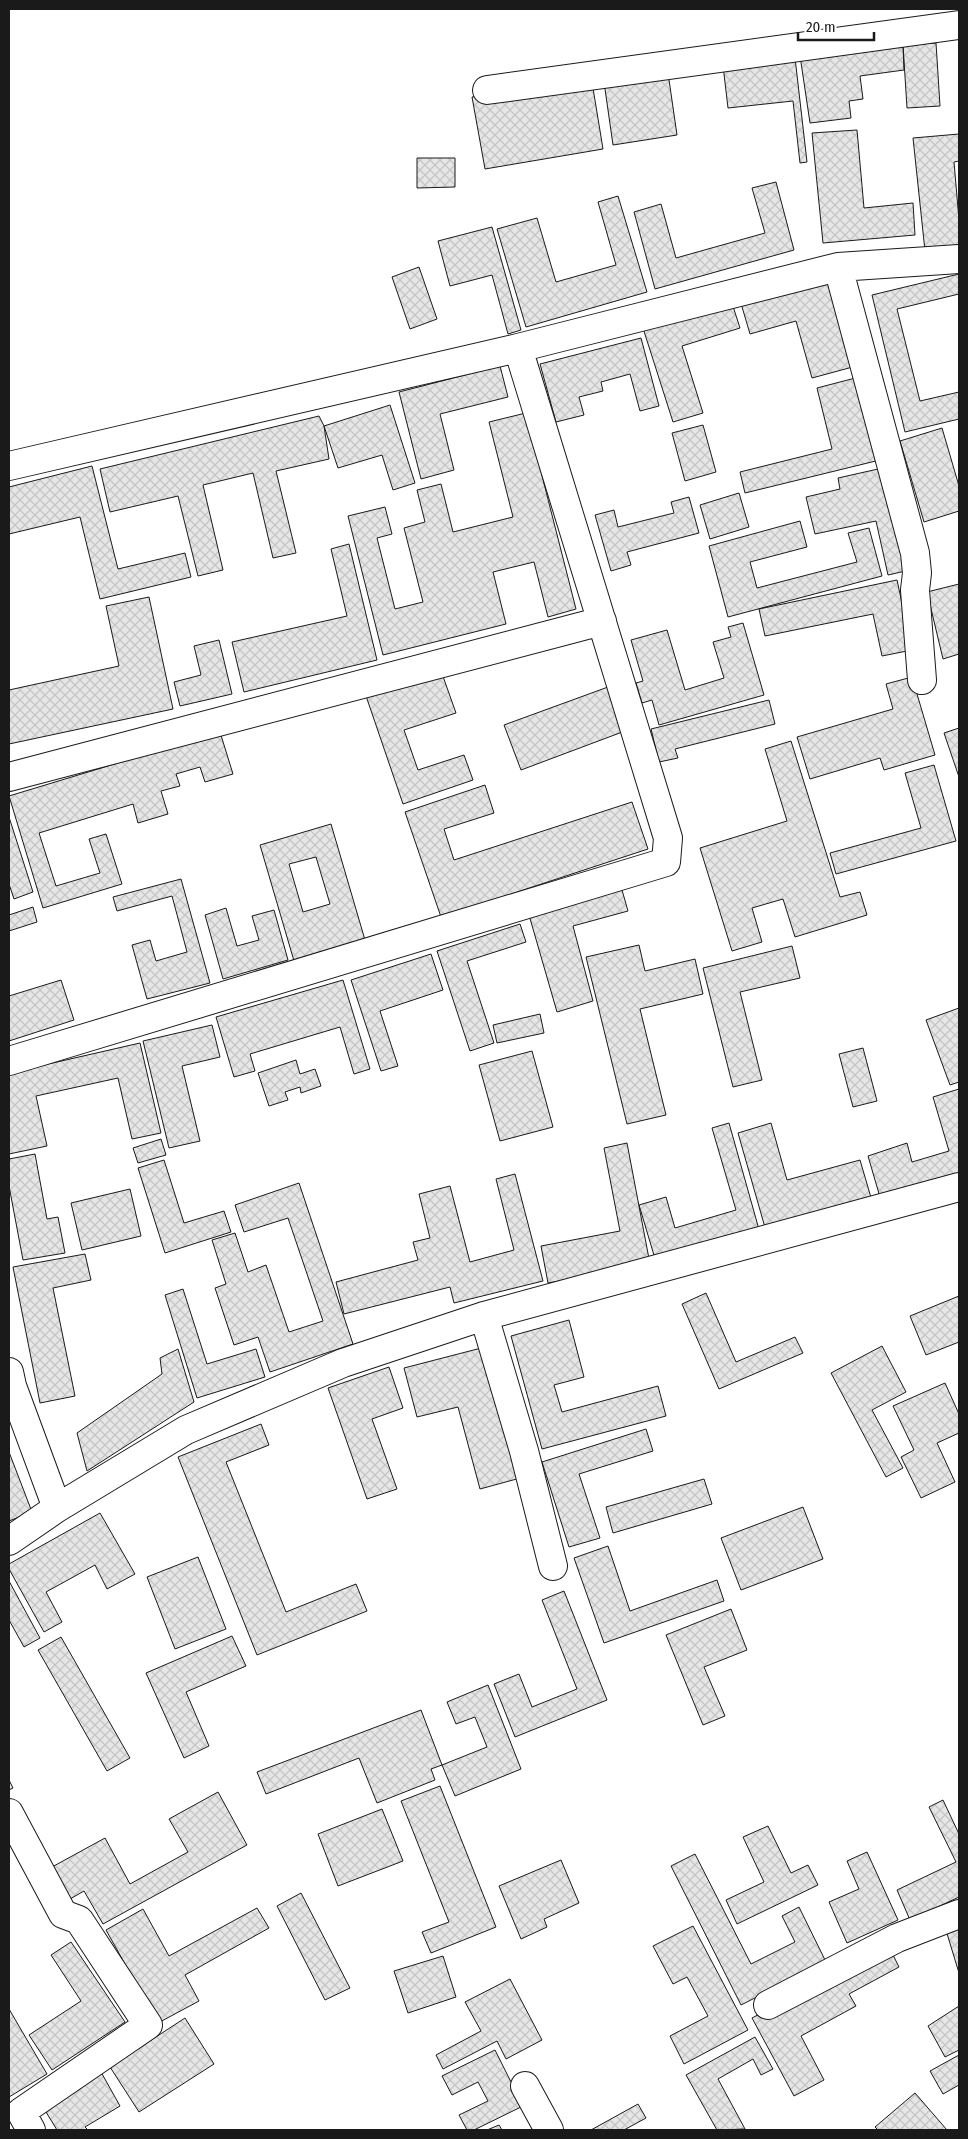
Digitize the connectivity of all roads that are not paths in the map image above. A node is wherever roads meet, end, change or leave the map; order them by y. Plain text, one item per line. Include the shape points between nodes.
1 (959, 24) edge
2 (488, 90) dead end
3 (959, 259) edge
4 (838, 267) junction
5 (518, 348) junction
6 (9, 466) edge
7 (602, 621) junction
8 (922, 680) dead end
9 (9, 777) edge
10 (9, 1061) edge
11 (959, 1187) edge
12 (484, 1316) junction
13 (10, 1382) edge
14 (57, 1508) junction
15 (9, 1541) edge
16 (553, 1566) dead end
17 (9, 1813) edge
18 (959, 1914) edge
19 (768, 2005) dead end
20 (525, 2086) dead end
21 (31, 2130) edge
22 (549, 2130) edge

1 - 2 street
3 - 4 street
4 - 5 street
4 - 8 street via 915,553
5 - 6 street
5 - 7 street
7 - 9 street
7 - 10 street via 668,838 666,862
11 - 12 street
12 - 14 street via 343,1363 186,1430
12 - 16 street via 524,1451
13 - 14 street
14 - 15 street
17 - 21 street via 62,1914 79,1920 148,2025 21,2112
18 - 19 street via 897,1938
20 - 22 street

